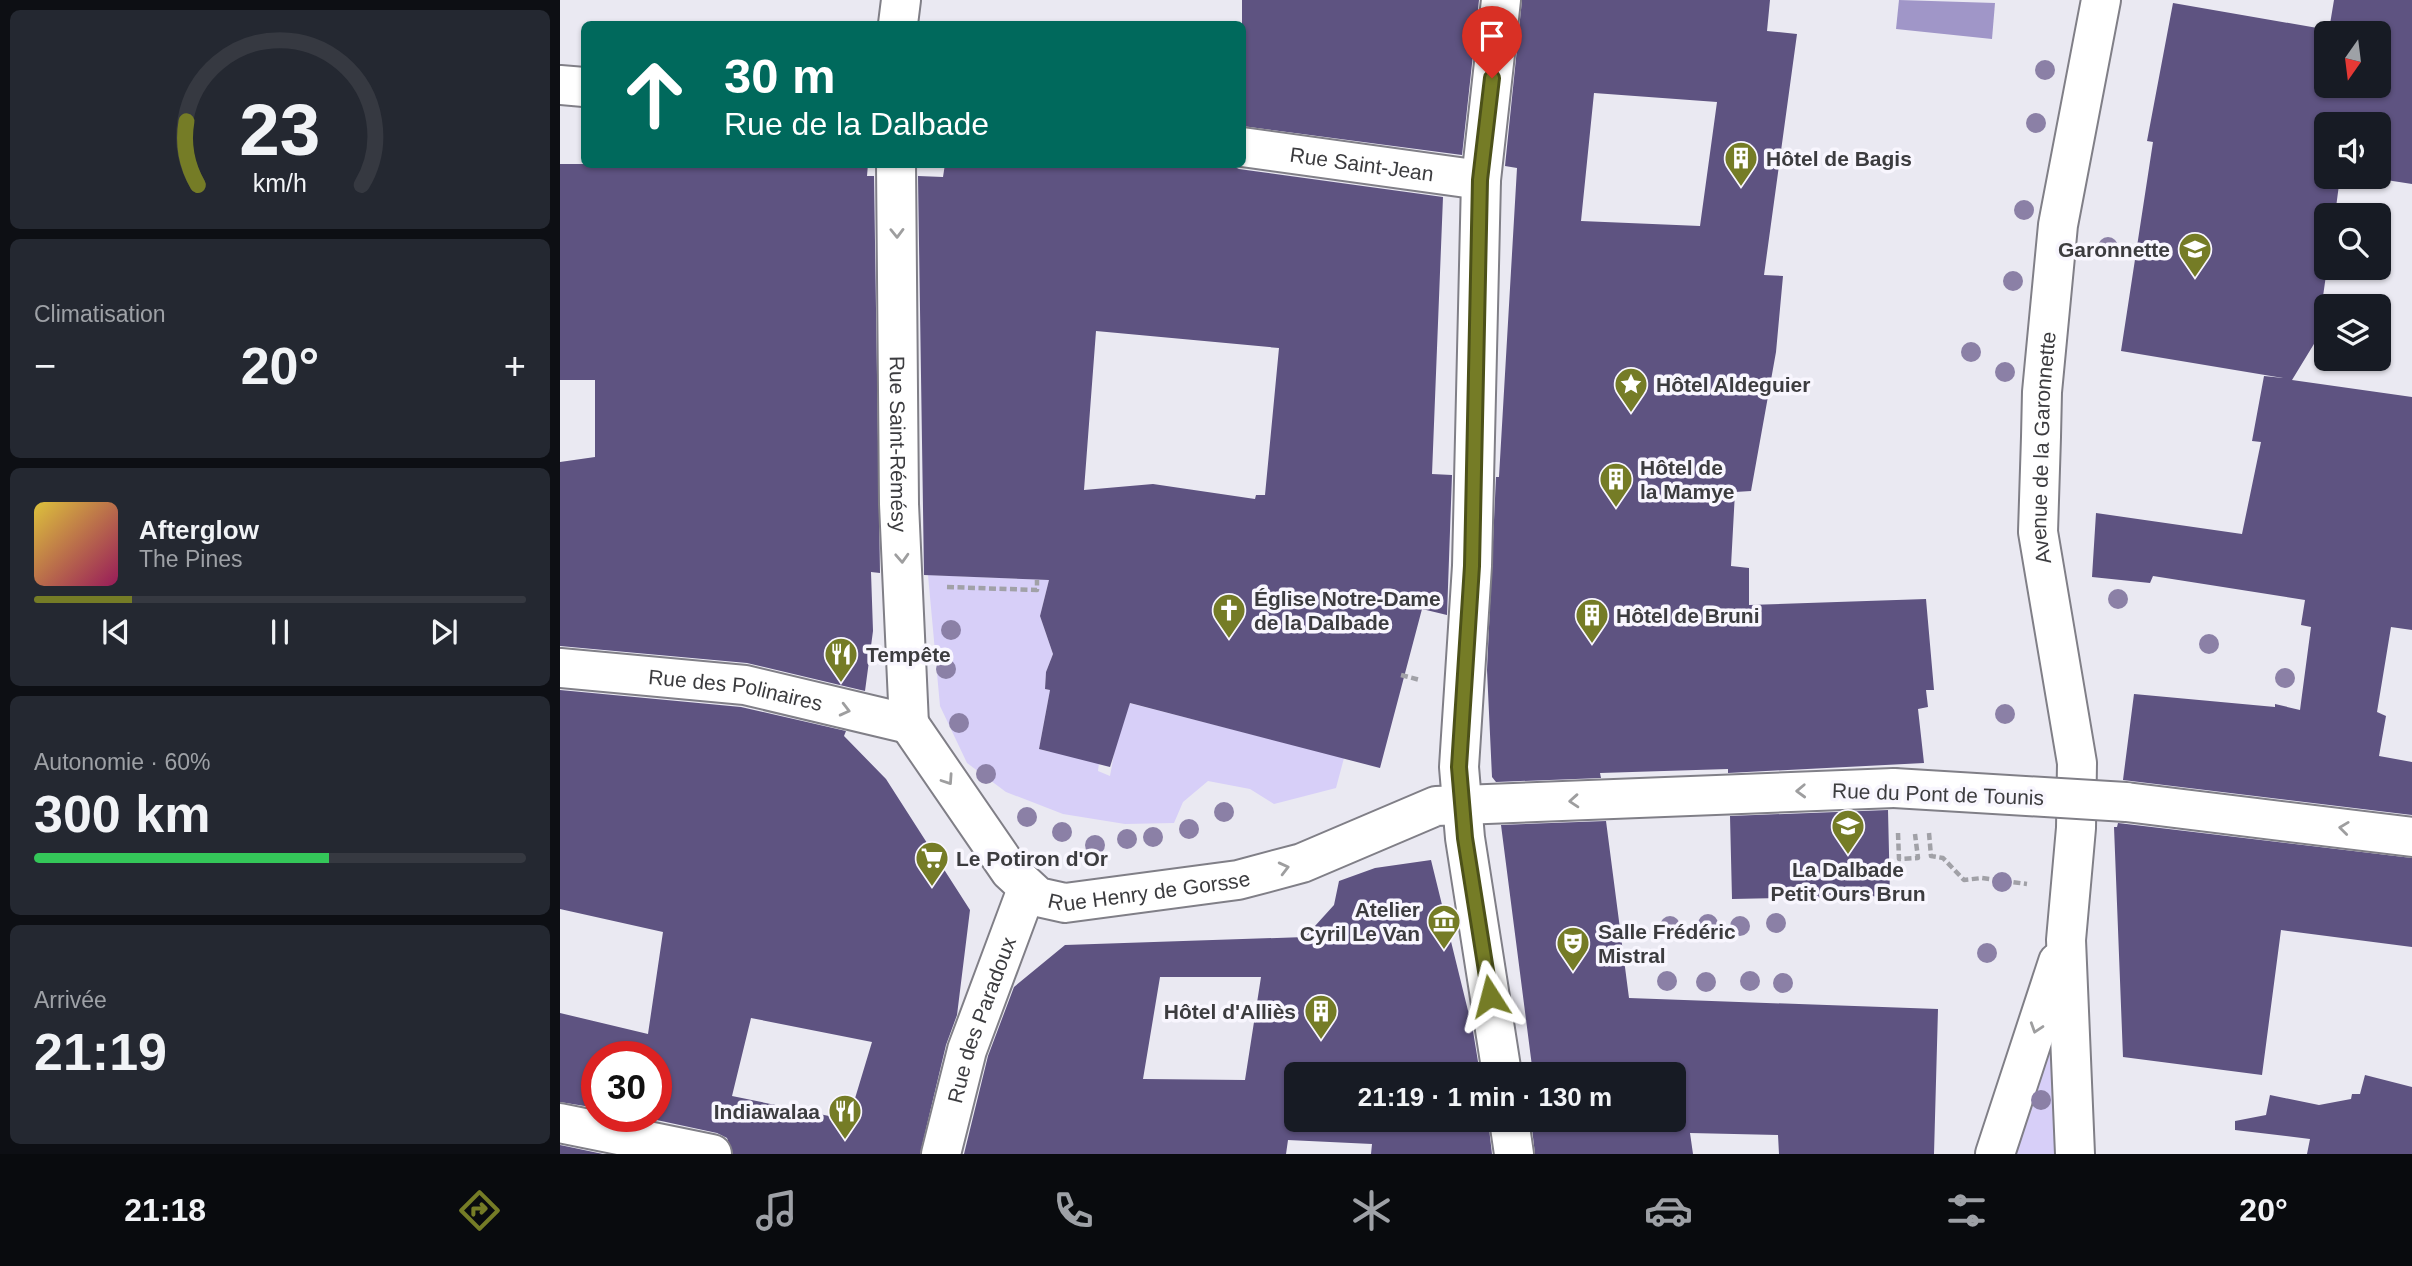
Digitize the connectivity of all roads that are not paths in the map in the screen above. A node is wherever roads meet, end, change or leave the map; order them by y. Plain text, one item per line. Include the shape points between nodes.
1 (901, 0) edge
2 (1500, 0) edge
3 (2101, 0) edge
4 (898, 21) edge
5 (560, 85) edge
6 (581, 87) edge
7 (1246, 148) edge
8 (896, 168) edge
9 (1480, 180) junction
10 (560, 668) edge
11 (909, 724) junction
12 (1462, 806) junction
13 (2412, 837) edge
14 (1027, 888) junction
15 (2066, 940) junction
16 (1500, 1062) edge
17 (560, 1123) edge
18 (1511, 1132) edge
19 (712, 1154) edge
20 (940, 1154) edge
21 (1514, 1154) edge
22 (1995, 1154) edge
23 (2075, 1154) edge

1 - 4 street
2 - 9 street
3 - 15 street, Avenue de la Garonnette via 2058,225 2042,392 2038,532 2077,762
5 - 6 street
7 - 9 street, Rue Saint-Jean
8 -> 11 street, Rue Saint-Rémésy via 899,504
9 - 12 street via 1472,566 1459,767
10 -> 11 street, Rue des Polinaires via 745,685
11 -> 14 street, Rue Henry de Gorsse via 1010,871
13 -> 12 street, Rue du Pont de Tounis, bridge via 2126,802
14 -> 12 street, Rue Henry de Gorsse via 1038,897 1075,903 1238,880 1302,863 1436,806
12 - 16 street
14 - 20 street, Rue des Paradoux via 967,1050
15 -> 22 street, Avenue de la Garonnette
15 - 23 street, Avenue de la Garonnette
17 - 19 street
18 - 21 street

